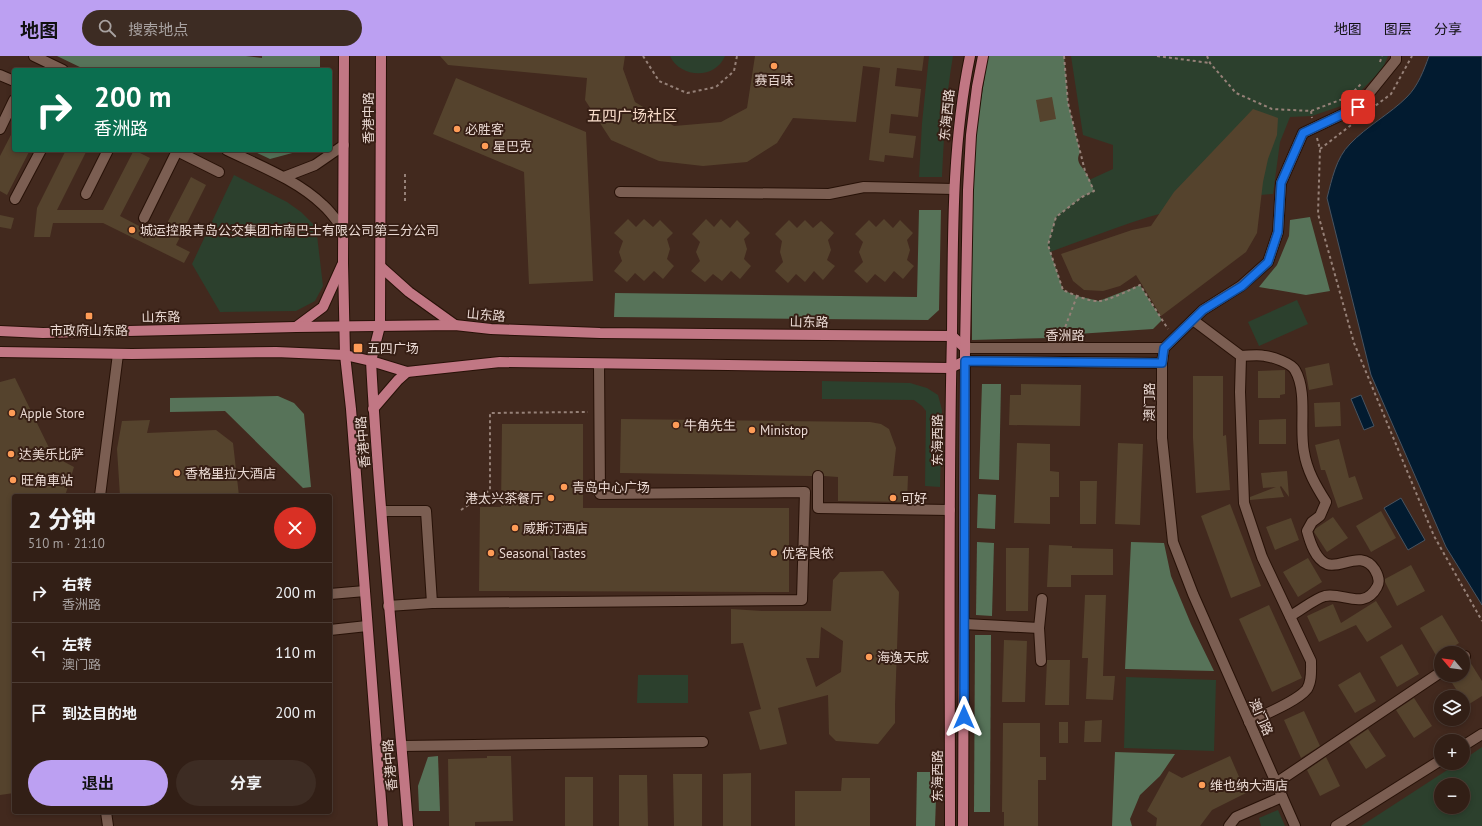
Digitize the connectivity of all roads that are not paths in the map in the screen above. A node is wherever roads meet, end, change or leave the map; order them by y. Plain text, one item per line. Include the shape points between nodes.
1 (34, 56) edge
2 (344, 56) edge
3 (381, 56) edge
4 (970, 56) edge
5 (983, 56) edge
6 (1396, 56) edge
7 (58, 68) edge
8 (0, 75) edge
9 (12, 80) edge
10 (12, 104) edge
11 (0, 129) edge
12 (344, 145) junction
13 (40, 152) edge
14 (107, 152) edge
15 (176, 152) edge
16 (178, 152) edge
17 (232, 152) edge
18 (219, 172) dead end
19 (284, 177) junction
20 (954, 189) junction
21 (620, 192) dead end
22 (86, 194) dead end
23 (15, 199) dead end
24 (144, 218) dead end
25 (343, 229) junction
26 (343, 263) junction
27 (381, 267) junction
28 (1193, 320) junction
29 (455, 325) junction
30 (380, 326) junction
31 (296, 327) junction
32 (344, 327) junction
33 (0, 331) edge
34 (952, 336) junction
35 (965, 348) junction
36 (1164, 348) junction
37 (0, 352) edge
38 (118, 354) junction
39 (345, 355) junction
40 (1241, 356) junction
41 (371, 361) junction
42 (965, 361) junction
43 (1162, 363) junction
44 (599, 364) junction
45 (950, 368) junction
46 (407, 372) junction
47 (373, 409) junction
48 (818, 476) dead end
49 (100, 494) edge
50 (950, 510) junction
51 (382, 511) junction
52 (365, 591) junction
53 (332, 594) edge
54 (1042, 599) dead end
55 (432, 603) junction
56 (388, 606) junction
57 (1290, 616) junction
58 (964, 624) junction
59 (367, 626) junction
60 (1039, 628) junction
61 (332, 630) edge
62 (1041, 661) dead end
63 (1434, 677) edge
64 (1249, 722) junction
65 (1482, 734) edge
66 (703, 742) dead end
67 (1470, 742) edge
68 (402, 746) junction
69 (1434, 764) edge
70 (1276, 783) junction
71 (1282, 797) junction
72 (106, 814) edge
73 (108, 826) edge
74 (382, 826) edge
75 (408, 826) edge
76 (950, 826) edge
77 (963, 826) edge
78 (1229, 826) edge
79 (1294, 826) edge
80 (1336, 826) edge

1 - 7 street
2 - 12 main road, 香港中路
3 - 27 main road, 香港中路
4 - 20 main road, 东海西路 via 958,132
5 - 35 main road, 东海西路 via 971,135
6 - 28 street via 1396,60 1358,107 1303,133 1281,183 1278,232 1268,262 1242,286 1203,310
8 - 9 street
10 - 11 street
12 - 19 street via 315,165
12 - 25 main road, 香港中路
13 - 23 street
14 - 22 street
15 - 24 street
16 - 18 street
17 - 19 street
19 - 25 street via 324,206
20 - 21 street via 864,188 829,194
20 - 34 main road, 东海西路
25 - 26 main road, 香港中路
26 - 31 main road via 323,307
26 - 32 main road, 香港中路
27 - 29 main road via 409,292
27 - 30 main road, 香港中路
28 - 36 street
28 - 40 street
29 - 30 main road, 山东路
29 - 34 main road, 山东路 via 491,329 600,333
30 - 32 main road, 山东路
30 - 41 main road, 香港中路
31 - 32 main road, 山东路
31 - 33 main road, 山东路
32 - 39 main road, 香港中路
34 - 35 main road
34 - 45 main road, 东海西路
35 - 36 street, 香洲路
35 - 42 main road, 东海西路
36 - 43 street, 澳门路
37 - 38 main road
38 - 39 main road via 276,352
38 - 49 street
39 - 41 main road
39 - 52 main road, 香港中路
40 - 57 street via 1244,503 1262,557
40 - 57 street via 1265,356 1281,360 1295,369 1303,401 1304,452 1312,480 1326,502 1320,516 1312,522 1307,531 1310,544 1327,564 1358,560 1368,563 1378,576 1378,585 1373,594 1363,599 1352,600 1334,595 1323,597
41 - 46 main road
41 - 47 main road, 香港中路
42 - 43 street, 香洲路
42 - 45 main road
42 - 58 main road, 东海西路
43 - 64 street, 澳门路 via 1162,438 1173,542
44 - 45 main road
44 - 46 main road via 500,362
44 - 55 street via 600,494 805,492 802,600
45 - 50 main road, 东海西路
46 - 47 main road
47 - 51 main road, 香港中路
48 - 50 street via 818,508
50 - 76 main road, 东海西路
51 - 55 street via 426,511
51 - 56 main road, 香港中路
52 - 53 street
52 - 59 main road, 香港中路
54 - 60 street
55 - 56 street
56 - 68 main road, 香港中路
57 - 64 street via 1311,661 1311,678 1306,689 1294,699
58 - 60 street
58 - 77 main road, 东海西路
59 - 61 street
59 - 74 main road, 香港中路
60 - 62 street
63 - 70 street
64 - 70 street, 澳门路
65 - 67 street
66 - 68 street
68 - 75 main road, 香港中路
69 - 80 street
70 - 71 street, 澳门路
71 - 78 street via 1236,817
71 - 79 street, 澳门路
72 - 73 street

